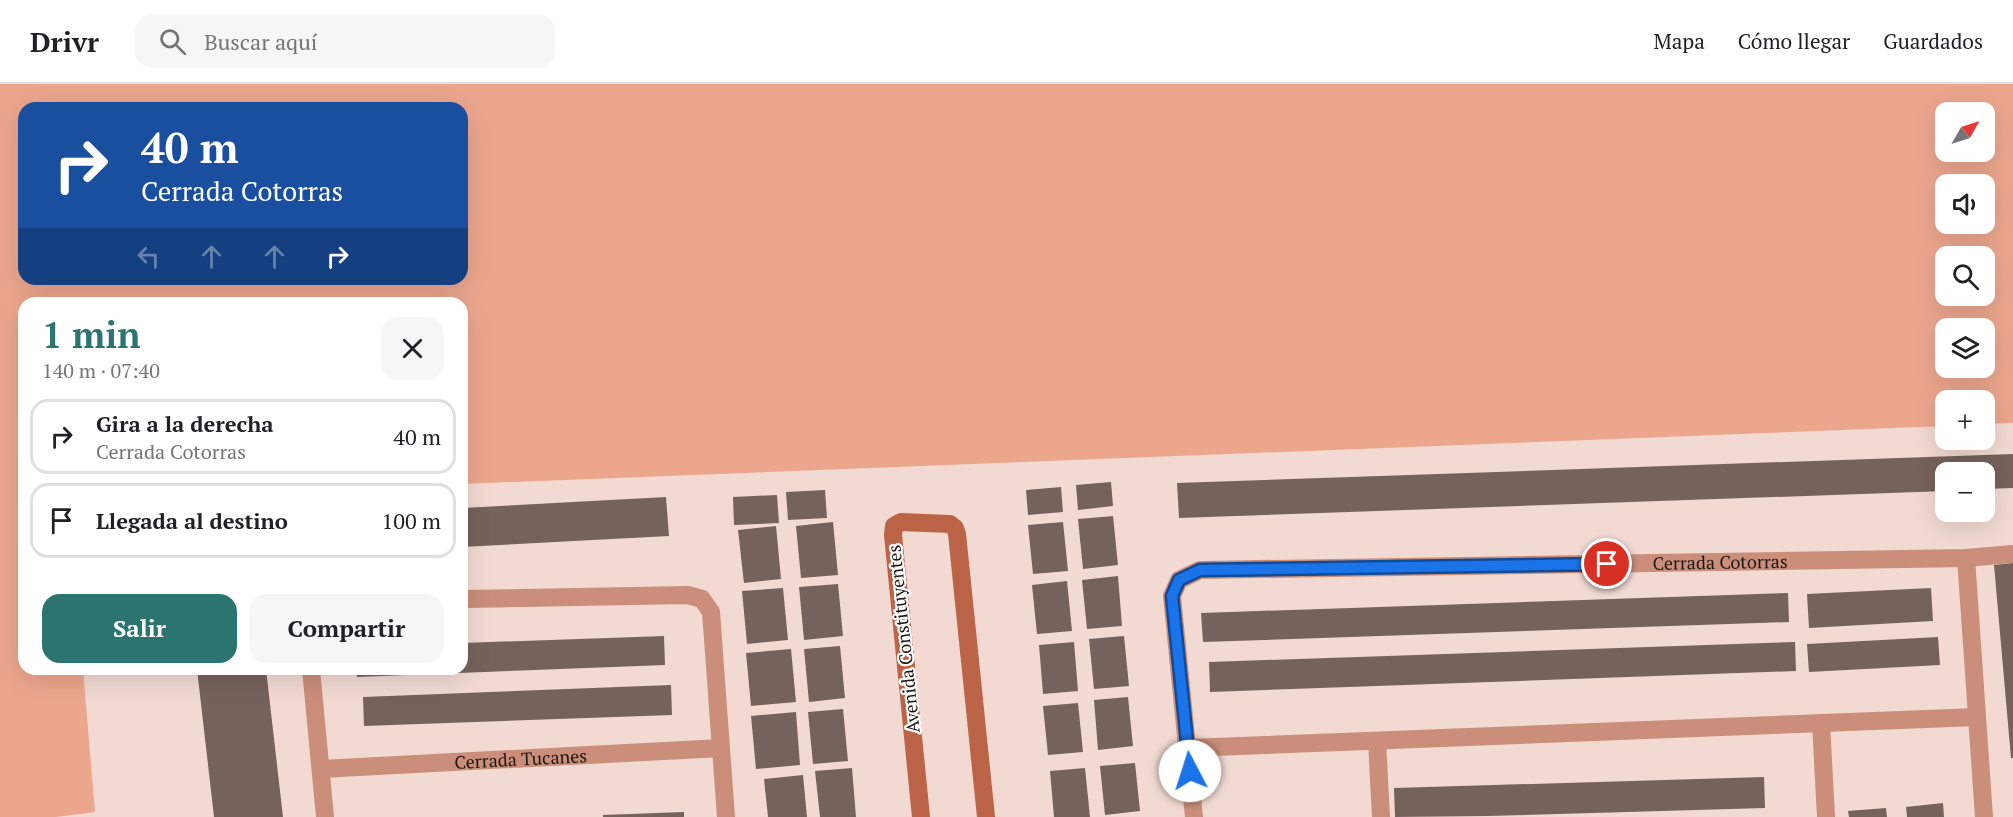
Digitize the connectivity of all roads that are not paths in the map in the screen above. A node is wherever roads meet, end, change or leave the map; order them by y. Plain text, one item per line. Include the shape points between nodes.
1 (2013, 554) edge
2 (1966, 558) junction
3 (468, 599) edge
4 (312, 675) edge
5 (1977, 717) junction
6 (1821, 723) junction
7 (1377, 741) junction
8 (721, 748) junction
9 (1188, 748) junction
10 (321, 769) junction
11 (325, 817) edge
12 (726, 817) edge
13 (921, 817) edge
14 (986, 817) edge
15 (1194, 817) edge
16 (1381, 817) edge
17 (1826, 817) edge
18 (1984, 817) edge

1 - 2 street, Cerrada Cotorras
2 - 5 street
2 - 9 street, Cerrada Cotorras via 1200,570 1179,580 1172,596
3 - 8 street via 702,599 711,612
4 - 10 street
5 - 6 street
5 - 18 street
6 - 7 street
6 - 17 street
7 - 9 street
7 - 16 street
8 - 10 street, Cerrada Tucanes
8 - 12 street
9 - 15 street, Cerrada Cotorras
10 - 11 street
13 - 14 main road, Avenida Constituyentes via 893,535 894,526 902,522 950,524 957,534

